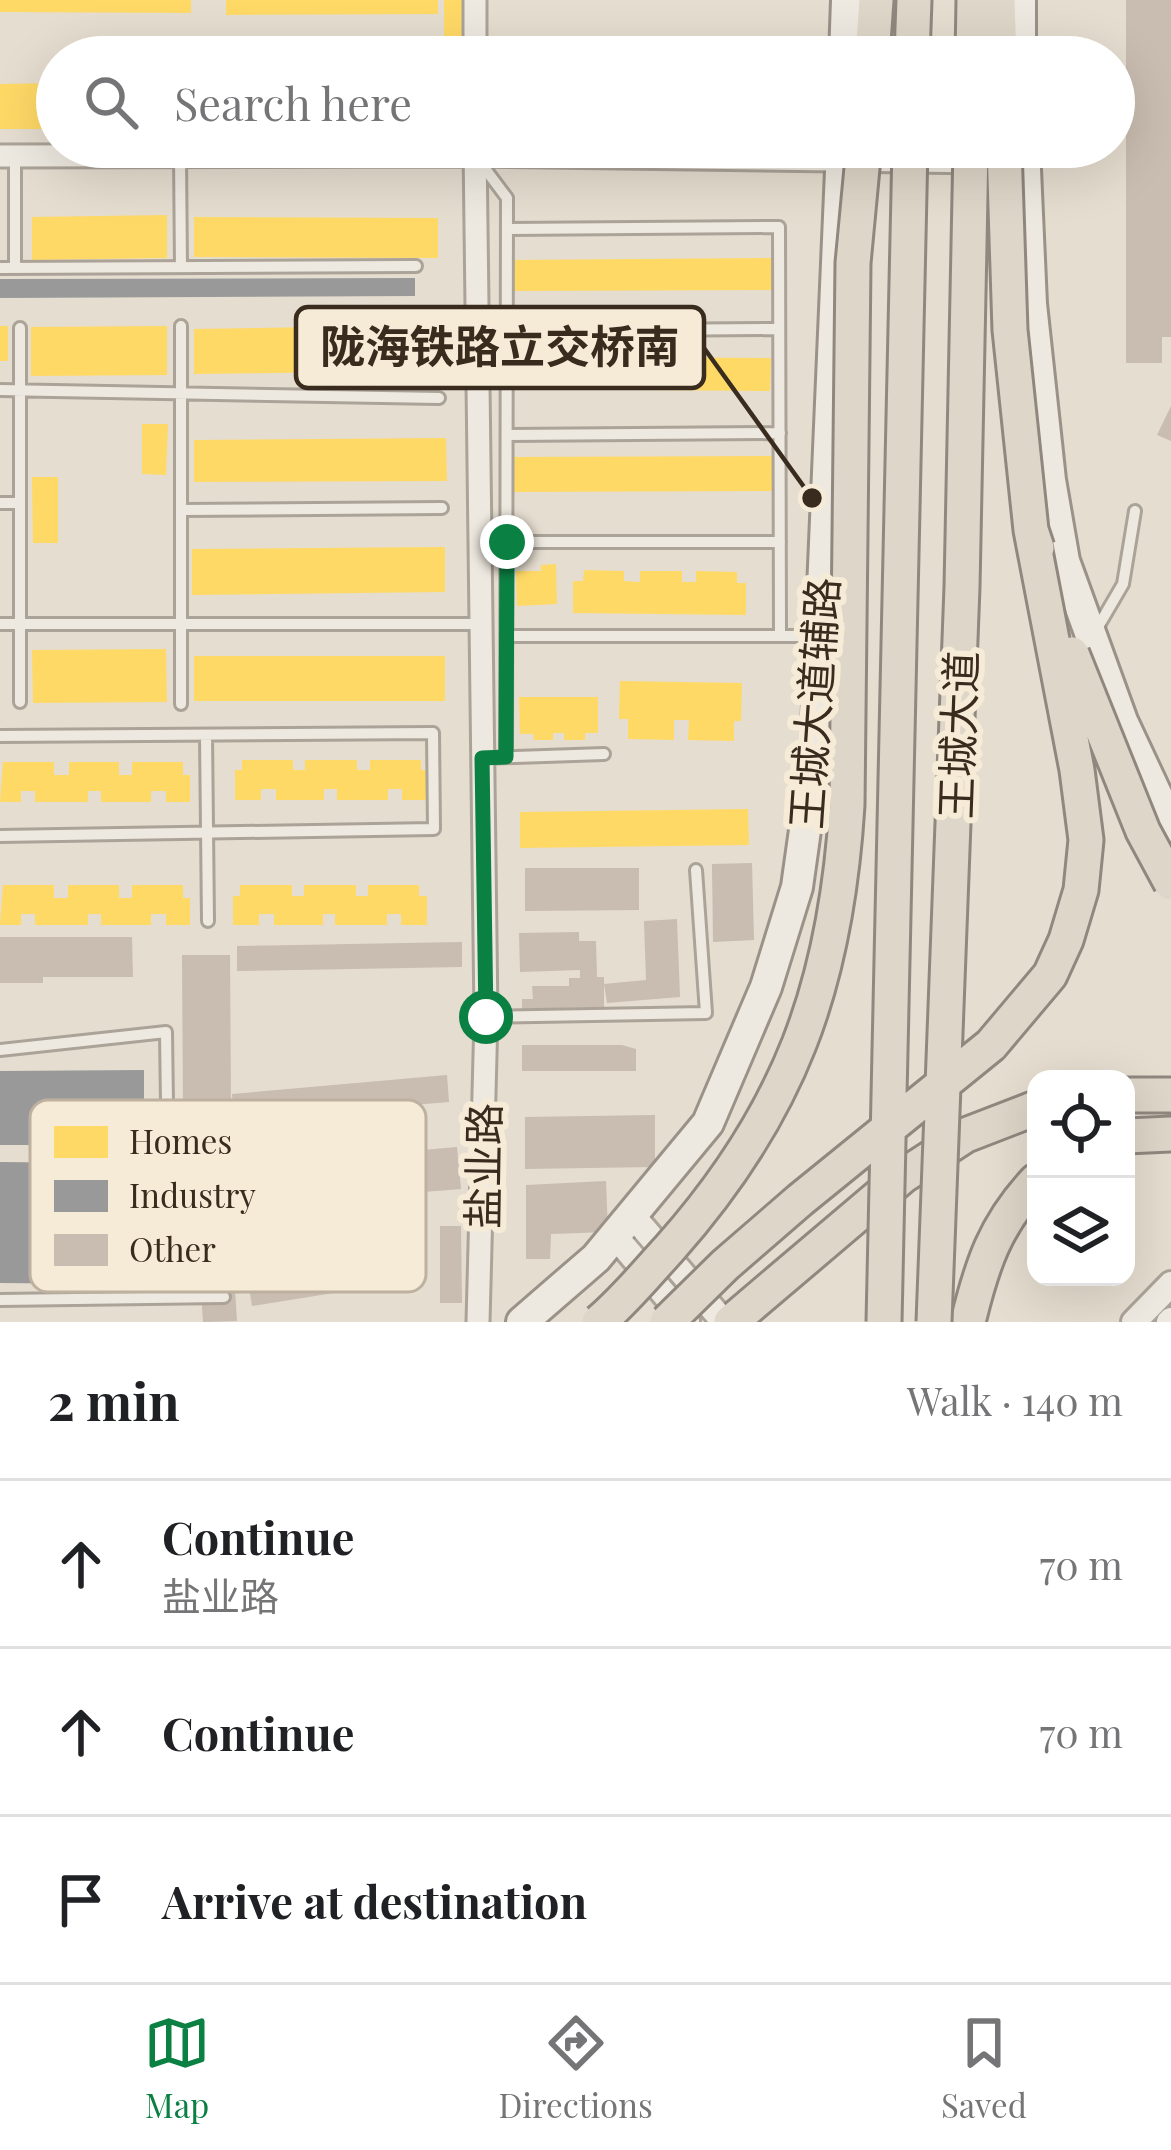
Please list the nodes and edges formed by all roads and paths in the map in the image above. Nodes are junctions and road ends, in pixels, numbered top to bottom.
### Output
1 (475, 0) edge
2 (862, 0) edge
3 (876, 0) edge
4 (914, 0) edge
5 (974, 0) edge
6 (1002, 0) edge
7 (1020, 0) edge
8 (475, 36) edge
9 (849, 36) edge
10 (873, 36) edge
11 (913, 36) edge
12 (973, 36) edge
13 (1008, 36) edge
14 (1014, 36) edge
15 (7, 156) edge
16 (180, 168) edge
17 (475, 168) edge
18 (487, 168) edge
19 (847, 168) edge
20 (849, 168) edge
21 (910, 168) edge
22 (971, 168) edge
23 (1017, 168) edge
24 (1019, 168) edge
25 (507, 229) junction
26 (416, 266) dead end
27 (181, 267) junction
28 (0, 268) edge
29 (15, 268) junction
30 (182, 326) dead end
31 (20, 328) dead end
32 (779, 329) junction
33 (507, 331) junction
34 (0, 390) edge
35 (20, 391) junction
36 (183, 396) junction
37 (439, 398) dead end
38 (780, 433) junction
39 (507, 435) junction
40 (0, 503) edge
41 (20, 503) junction
42 (442, 508) dead end
43 (182, 510) junction
44 (1135, 511) dead end
45 (1031, 530) junction
46 (507, 542) junction
47 (780, 542) junction
48 (0, 624) edge
49 (20, 624) junction
50 (182, 624) junction
51 (481, 624) junction
52 (507, 636) junction
53 (780, 636) junction
54 (821, 636) junction
55 (1092, 638) junction
56 (20, 702) dead end
57 (181, 704) dead end
58 (206, 735) junction
59 (0, 736) edge
60 (604, 754) dead end
61 (506, 757) junction
62 (482, 758) junction
63 (1171, 826) edge
64 (207, 832) junction
65 (0, 836) edge
66 (696, 870) dead end
67 (1171, 883) edge
68 (208, 920) dead end
69 (486, 1017) junction
70 (0, 1050) edge
71 (1135, 1095) edge
72 (1171, 1095) edge
73 (167, 1100) edge
74 (1027, 1111) edge
75 (1171, 1134) edge
76 (1135, 1136) edge
77 (1027, 1190) edge
78 (624, 1226) junction
79 (1171, 1284) edge
80 (224, 1297) dead end
81 (0, 1300) edge
82 (478, 1322) edge
83 (521, 1322) edge
84 (599, 1322) edge
85 (668, 1322) edge
86 (688, 1322) edge
87 (727, 1322) edge
88 (879, 1322) edge
89 (934, 1322) edge
90 (968, 1322) edge
91 (1134, 1322) edge

1 - 8 street
2 - 9 street
3 - 10 highway
4 - 11 highway
5 - 12 highway
6 - 13 highway
7 - 14 main road
15 - 29 lane
16 - 27 lane
17 - 51 street, 盐业路
18 - 25 lane
19 - 54 main road, 王城大道辅路
20 - 84 highway, bridge
21 - 88 highway, 王城大道, bridge
22 - 89 highway, 王城大道, bridge
23 - 45 highway, bridge
24 - 55 main road
25 - 32 lane
25 - 33 lane
26 - 27 lane
27 - 29 lane
28 - 29 lane
30 - 36 lane
31 - 35 lane
32 - 33 lane
32 - 38 lane
33 - 39 lane
34 - 35 lane
35 - 36 lane
35 - 41 lane
36 - 37 lane
36 - 43 lane
38 - 39 lane
38 - 47 lane
39 - 46 lane
40 - 41 lane
41 - 49 lane
42 - 43 lane
43 - 50 lane
44 - 55 lane
45 - 67 highway, bridge
45 - 85 highway, bridge
46 - 47 lane
46 - 52 lane
47 - 53 lane
48 - 49 lane
49 - 50 lane
49 - 56 lane
50 - 51 lane
50 - 57 lane
51 - 62 street, 盐业路
52 - 53 lane
52 - 61 lane
53 - 54 lane
54 - 78 main road, 王城大道辅路
55 - 63 main road
58 - 59 lane
58 - 64 lane
58 - 64 lane
60 - 61 lane
61 - 62 lane
62 - 69 street, 盐业路
64 - 65 lane
64 - 68 lane
66 - 69 lane
69 - 82 street, 盐业路
70 - 73 lane
71 - 72 highway
74 - 87 highway, bridge
75 - 76 highway
77 - 90 highway
78 - 83 main road, 王城大道辅路
78 - 86 street
78 - 87 street
79 - 91 street
80 - 81 lane

